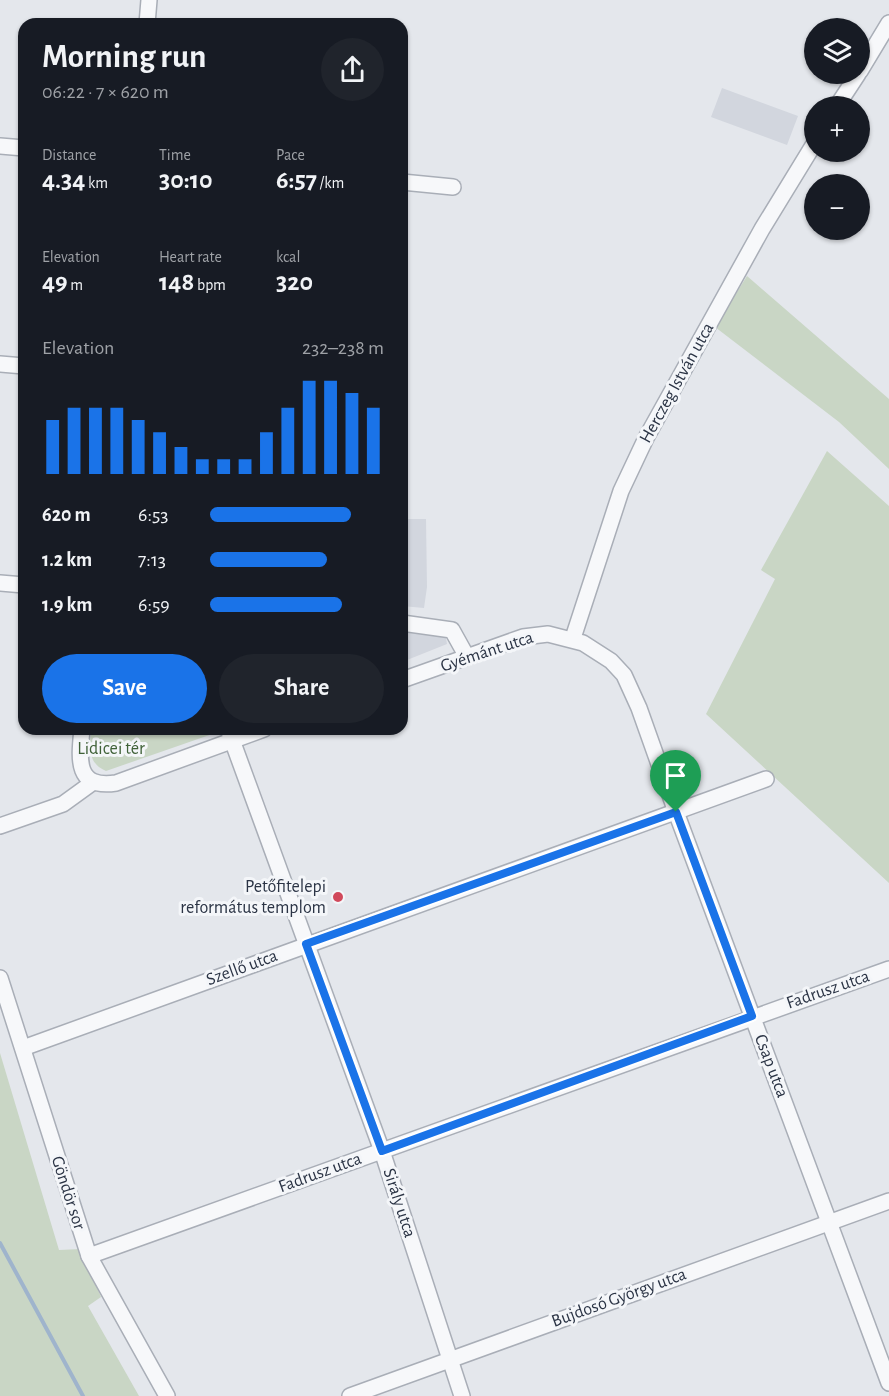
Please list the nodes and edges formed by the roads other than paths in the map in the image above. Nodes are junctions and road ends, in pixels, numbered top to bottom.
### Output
1 (149, 0) edge
2 (148, 18) edge
3 (889, 23) edge
4 (870, 54) edge
5 (0, 146) edge
6 (18, 148) edge
7 (804, 160) edge
8 (408, 183) edge
9 (453, 187) dead end
10 (0, 364) edge
11 (18, 366) edge
12 (0, 583) edge
13 (18, 584) edge
14 (408, 624) edge
15 (573, 638) junction
16 (467, 657) junction
17 (408, 678) edge
18 (82, 735) edge
19 (230, 735) edge
20 (766, 779) dead end
21 (92, 783) junction
22 (676, 812) junction
23 (0, 826) edge
24 (306, 944) junction
25 (889, 969) edge
26 (0, 978) edge
27 (752, 1016) junction
28 (23, 1048) junction
29 (382, 1151) junction
30 (889, 1201) edge
31 (829, 1222) junction
32 (89, 1256) junction
33 (450, 1360) junction
34 (889, 1383) edge
35 (167, 1396) edge
36 (350, 1396) edge
37 (462, 1396) edge

1 - 2 street
3 - 4 street
5 - 6 street
7 - 15 street, Herczeg István utca
8 - 9 street
10 - 11 street
12 - 13 street
14 - 16 street
15 - 16 street, Gyémánt utca
15 - 22 street, Csap utca
16 - 17 street, Gyémánt utca
18 - 21 street
19 - 21 street
19 - 24 street, Sirály utca
20 - 22 street, Szellő utca
21 - 23 street
22 - 24 street, Szellő utca
22 - 27 street, Csap utca
24 - 28 street, Szellő utca
24 - 29 street, Sirály utca
25 - 27 street, Fadrusz utca
26 - 28 street, Göndör sor
27 - 29 street, Fadrusz utca
27 - 31 street, Csap utca
28 - 32 street, Göndör sor
29 - 32 street, Fadrusz utca
29 - 33 street, Sirály utca
30 - 31 street, Bujdosó György utca
31 - 33 street, Bujdosó György utca
31 - 34 street, Csap utca
32 - 35 street, Göndör sor
33 - 36 street, Bujdosó György utca
33 - 37 street, Sirály utca

